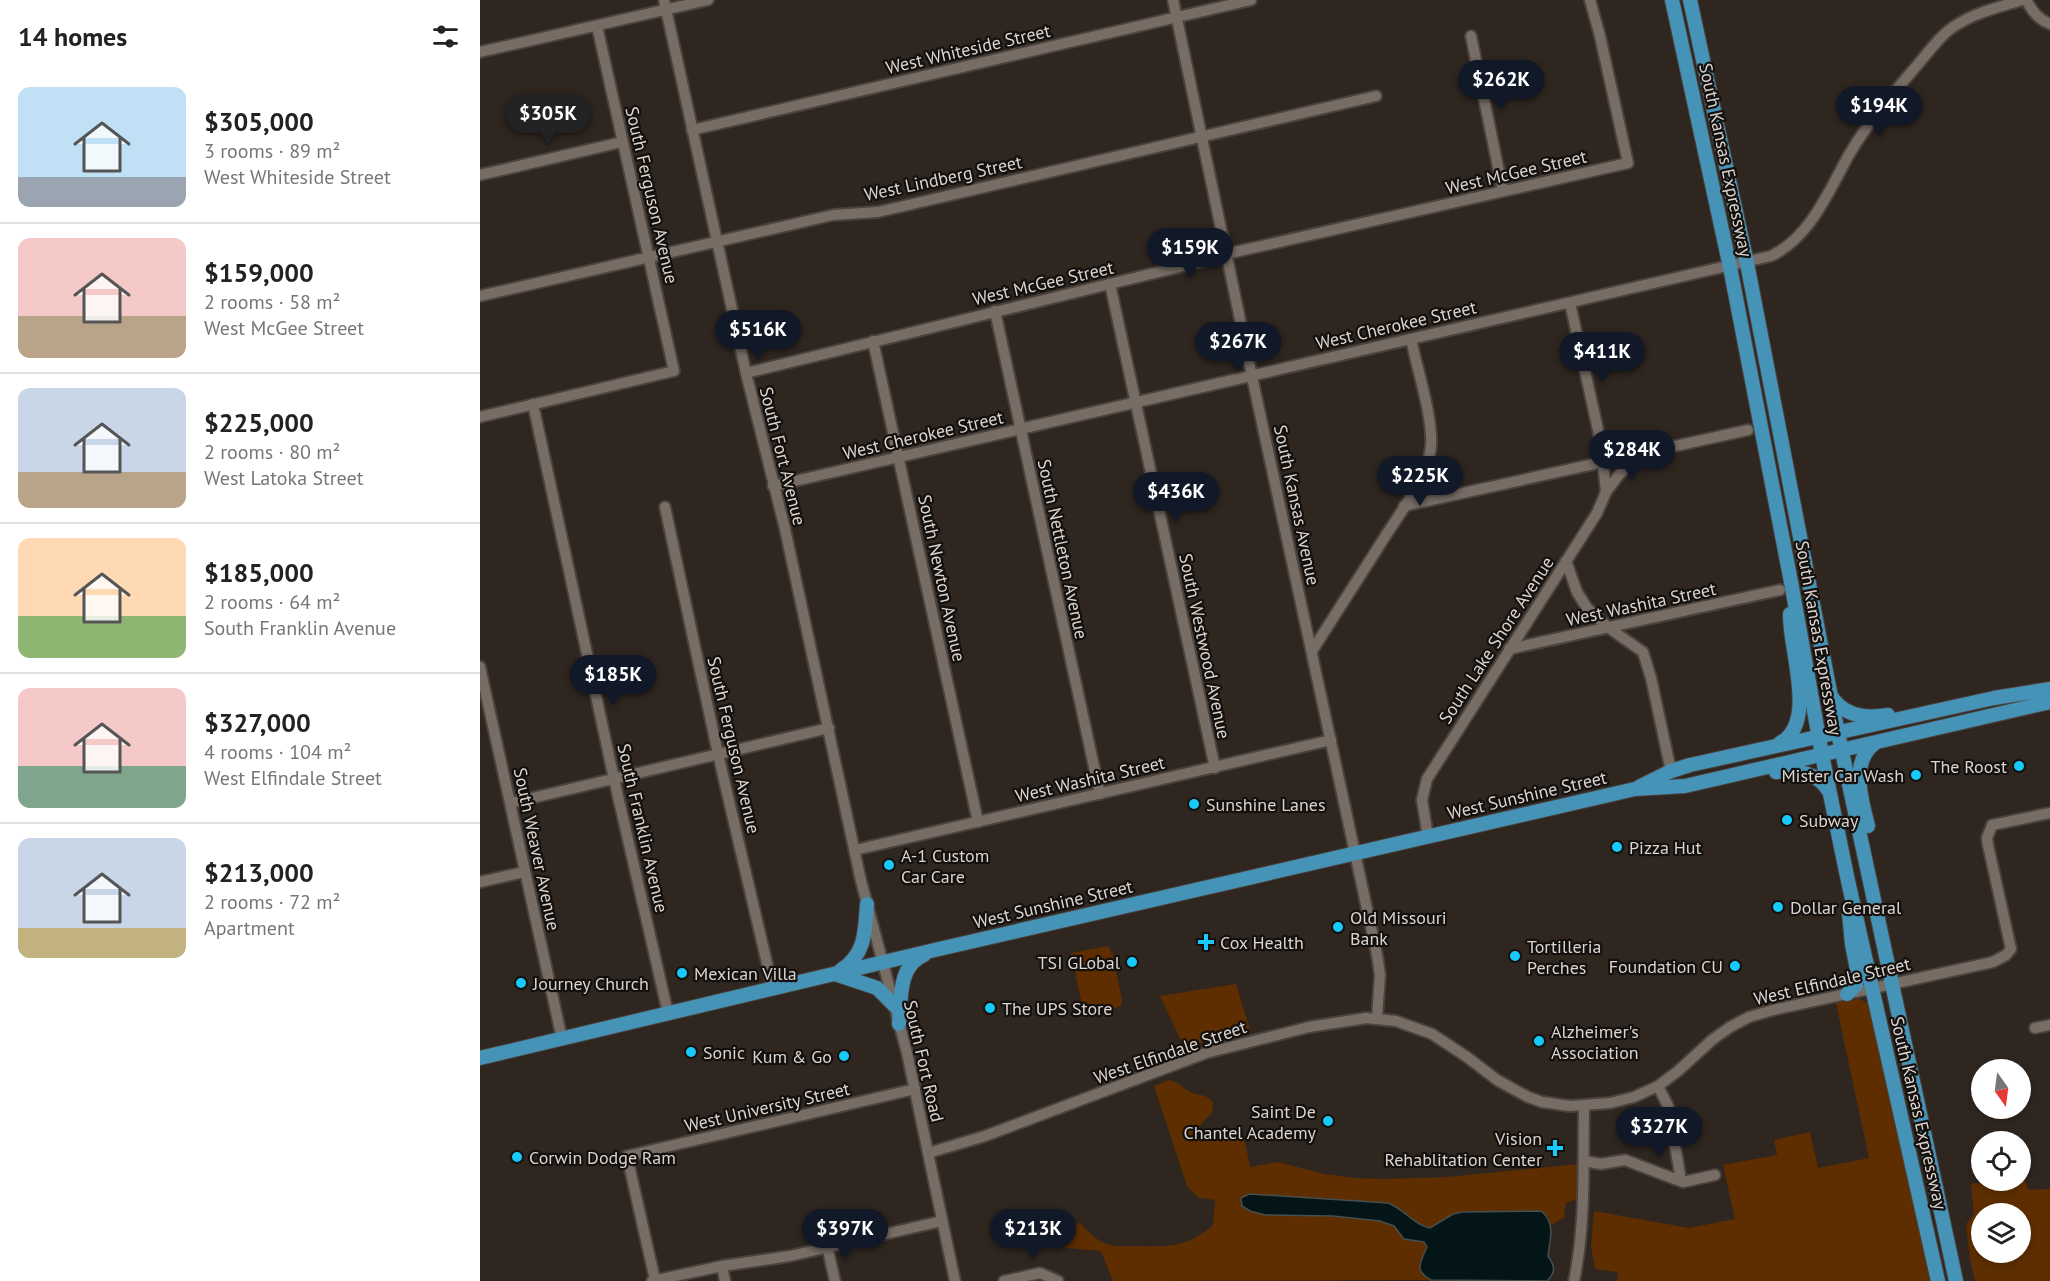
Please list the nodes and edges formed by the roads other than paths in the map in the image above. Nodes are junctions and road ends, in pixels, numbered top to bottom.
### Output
1 (708, 0) edge
2 (1173, 0) edge
3 (1251, 0) edge
4 (1590, 0) edge
5 (1672, 0) edge
6 (1690, 0) edge
7 (2022, 0) edge
8 (2026, 0) edge
9 (665, 5) edge
10 (1177, 16) junction
11 (2050, 24) edge
12 (597, 26) junction
13 (1471, 36) dead end
14 (480, 52) edge
15 (1376, 96) dead end
16 (692, 130) junction
17 (1202, 135) junction
18 (622, 142) junction
19 (480, 175) edge
20 (1503, 191) junction
21 (716, 242) junction
22 (1227, 254) junction
23 (649, 256) junction
24 (1747, 263) junction
25 (1730, 267) junction
26 (1110, 284) junction
27 (480, 296) edge
28 (1570, 303) junction
29 (995, 311) junction
30 (1411, 339) junction
31 (873, 341) junction
32 (746, 373) junction
33 (1252, 375) junction
34 (1135, 403) junction
35 (533, 404) junction
36 (480, 417) edge
37 (1020, 429) junction
38 (1748, 430) dead end
39 (1639, 455) junction
40 (899, 457) junction
41 (1603, 463) junction
42 (773, 486) junction
43 (1606, 492) junction
44 (1404, 506) junction
45 (665, 507) dead end
46 (1566, 561) junction
47 (1786, 586) junction
48 (1609, 628) junction
49 (1509, 649) junction
50 (1312, 651) junction
51 (480, 666) edge
52 (2050, 689) edge
53 (1830, 695) junction
54 (1994, 698) junction
55 (2050, 702) edge
56 (829, 728) junction
57 (1838, 733) junction
58 (1819, 738) junction
59 (1331, 741) junction
60 (1876, 743) junction
61 (1773, 747) junction
62 (1842, 751) junction
63 (718, 754) junction
64 (1822, 756) junction
65 (1215, 768) junction
66 (1671, 771) junction
67 (614, 779) junction
68 (1684, 786) junction
69 (1635, 789) junction
70 (1100, 794) junction
71 (1830, 794) junction
72 (511, 803) junction
73 (2050, 813) edge
74 (978, 822) junction
75 (1428, 837) junction
76 (855, 850) junction
77 (1355, 853) junction
78 (524, 872) junction
79 (1848, 881) junction
80 (480, 882) edge
81 (867, 903) junction
82 (1884, 947) junction
83 (939, 949) junction
84 (883, 963) junction
85 (835, 974) junction
86 (1892, 984) junction
87 (1873, 988) junction
88 (773, 989) junction
89 (1847, 994) junction
90 (895, 1006) junction
91 (668, 1013) junction
92 (1377, 1018) junction
93 (899, 1024) junction
94 (2050, 1025) edge
95 (2035, 1028) dead end
96 (562, 1039) junction
97 (480, 1058) edge
98 (1658, 1086) junction
99 (915, 1089) junction
100 (1584, 1106) junction
101 (928, 1153) junction
102 (1584, 1161) junction
103 (1715, 1176) dead end
104 (1675, 1179) junction
105 (942, 1221) junction
106 (827, 1246) junction
107 (722, 1266) junction
108 (654, 1281) edge
109 (725, 1281) edge
110 (835, 1281) edge
111 (955, 1281) edge
112 (1004, 1281) edge
113 (1058, 1281) edge
114 (1574, 1281) edge
115 (1938, 1281) edge
116 (1956, 1281) edge

1 - 9 street
2 - 10 street, South Kansas Avenue
3 - 10 street, West Whiteside Street
4 - 20 street, West McGee Street
5 - 25 main road, South Kansas Expressway
6 - 24 main road, South Kansas Expressway
7 - 24 street, West Cherokee Street
8 - 11 street
9 - 12 street
9 - 16 street, South Fort Avenue
10 - 16 street, West Whiteside Street
10 - 17 street, South Kansas Avenue
12 - 14 street
12 - 18 street, South Ferguson Avenue
13 - 20 street
15 - 17 street, West Lindberg Street
16 - 21 street, South Fort Avenue
17 - 21 street, West Lindberg Street
17 - 22 street, South Kansas Avenue
18 - 19 street
18 - 23 street, South Ferguson Avenue
20 - 22 street, West McGee Street
21 - 23 street, West Lindberg Street
21 - 32 street, South Fort Avenue
22 - 26 street, West McGee Street
22 - 33 street, South Kansas Avenue
23 - 27 street, West Lindberg Street
23 - 35 street, South Ferguson Avenue
24 - 25 street, West Cherokee Street
24 - 53 main road, South Kansas Expressway
25 - 28 street, West Cherokee Street
25 - 47 main road, South Kansas Expressway
26 - 29 street, West McGee Street
26 - 34 street, South Westwood Avenue
28 - 30 street, West Cherokee Street
28 - 41 street
29 - 31 street, West McGee Street
29 - 37 street, South Nettleton Avenue
30 - 33 street, West Cherokee Street
30 - 44 street
31 - 32 street, West McGee Street
31 - 40 street, South Newton Avenue
32 - 42 street, South Fort Avenue
33 - 34 street, West Cherokee Street
33 - 50 street, South Kansas Avenue
34 - 37 street, West Cherokee Street
34 - 65 street, South Westwood Avenue
35 - 36 street
35 - 67 street, South Franklin Avenue
37 - 40 street, West Cherokee Street
37 - 70 street, South Nettleton Avenue
38 - 39 street
39 - 41 street
39 - 43 street, South Lake Shore Avenue
40 - 42 street, West Cherokee Street
40 - 74 street, South Newton Avenue
41 - 43 street
41 - 44 street
42 - 56 street, South Fort Avenue
43 - 46 street, South Lake Shore Avenue
44 - 50 street
45 - 63 street, South Ferguson Avenue
46 - 48 street
46 - 49 street, South Lake Shore Avenue
47 - 48 street, West Washita Street
47 - 58 main road, South Kansas Expressway
47 - 61 main road
48 - 49 street, West Washita Street
48 - 66 street
49 - 75 street, South Lake Shore Avenue
50 - 59 street, South Kansas Avenue
51 - 72 street, South Weaver Avenue
52 - 54 main road, West Sunshine Street
53 - 54 main road
53 - 57 main road, South Kansas Expressway
54 - 57 main road, West Sunshine Street
55 - 60 main road, West Sunshine Street
56 - 63 street
56 - 76 street, South Fort Avenue
57 - 58 main road, West Sunshine Street
57 - 62 main road, South Kansas Expressway
58 - 61 main road, West Sunshine Street
58 - 64 main road, South Kansas Expressway
59 - 65 street, West Washita Street
59 - 77 street, South Kansas Avenue
60 - 62 main road, West Sunshine Street
60 - 82 main road
61 - 66 main road, West Sunshine Street
62 - 64 main road, West Sunshine Street
62 - 82 main road, South Kansas Expressway
63 - 67 street
63 - 88 street, South Ferguson Avenue
64 - 68 main road, West Sunshine Street
64 - 71 main road, South Kansas Expressway
65 - 70 street, West Washita Street
66 - 69 main road, West Sunshine Street
67 - 72 street
67 - 91 street, South Franklin Avenue
68 - 69 main road, West Sunshine Street
68 - 71 main road
69 - 75 main road, West Sunshine Street
70 - 74 street, West Washita Street
71 - 79 main road, South Kansas Expressway
72 - 78 street, South Weaver Avenue
73 - 86 street, West Elfindale Street
74 - 76 street, West Washita Street
75 - 77 main road, West Sunshine Street
76 - 81 street, South Fort Road
77 - 83 main road, West Sunshine Street
77 - 92 street, South Kansas Avenue
78 - 80 street
78 - 96 street, South Weaver Avenue
79 - 87 main road, South Kansas Expressway
79 - 89 main road
81 - 84 street, South Fort Road
81 - 85 main road
82 - 86 main road, South Kansas Expressway
83 - 84 main road, West Sunshine Street
83 - 93 main road
84 - 85 main road, West Sunshine Street
84 - 90 street, South Fort Road
85 - 88 main road, West Sunshine Street
85 - 90 main road
86 - 87 street, West Elfindale Street
86 - 116 main road, South Kansas Expressway
87 - 89 street, West Elfindale Street
87 - 115 main road, South Kansas Expressway
88 - 91 main road, West Sunshine Street
89 - 98 street, West Elfindale Street
90 - 93 street, South Fort Road
91 - 96 main road, West Sunshine Street
92 - 100 street, West Elfindale Street
92 - 101 street, West Elfindale Street
93 - 99 street, South Fort Road
94 - 95 street
96 - 97 main road, West Sunshine Street
98 - 100 street, West Elfindale Street
98 - 104 street
99 - 101 street, South Fort Road
99 - 108 street, West University Street
100 - 102 street
101 - 105 street, South Fort Road
102 - 104 street
102 - 114 street
103 - 104 street
105 - 106 street
105 - 111 street, South Fort Road
106 - 107 street
106 - 110 street
107 - 108 street
107 - 109 street
112 - 113 street

